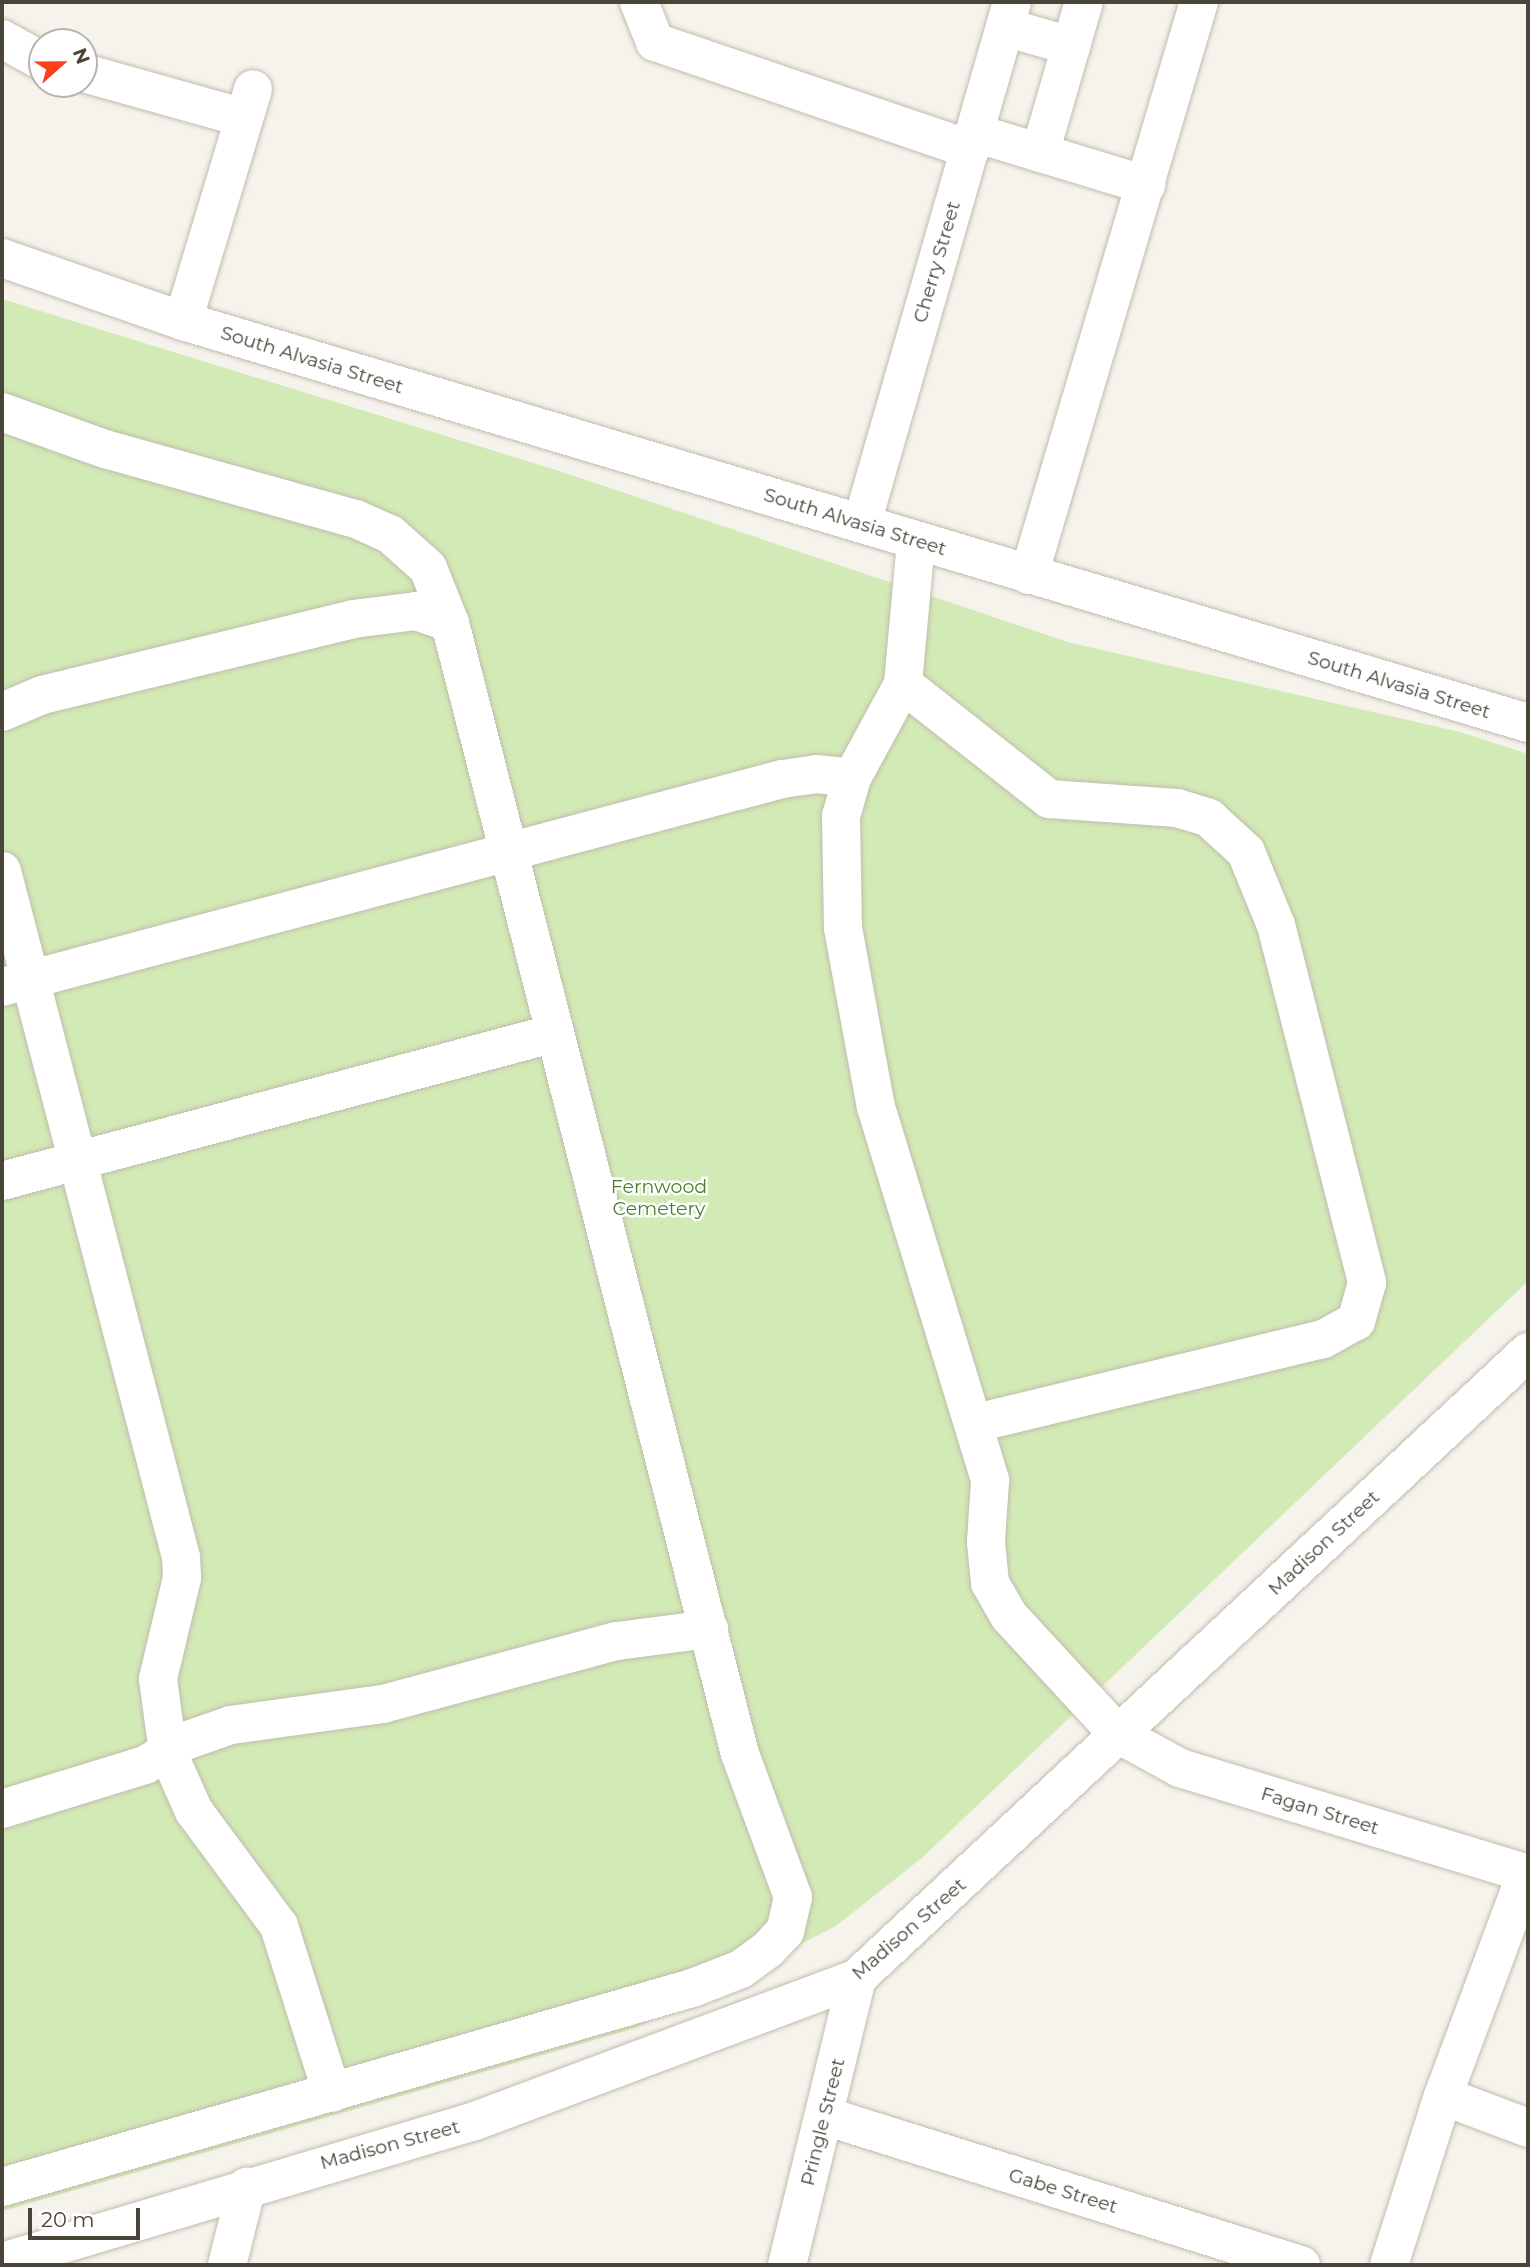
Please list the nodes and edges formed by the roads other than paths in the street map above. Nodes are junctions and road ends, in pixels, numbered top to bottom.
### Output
1 (639, 2) edge
2 (1084, 2) edge
3 (1199, 2) edge
4 (1009, 15) edge
5 (2, 39) edge
6 (1070, 46) junction
7 (28, 53) edge
8 (98, 76) edge
9 (972, 141) junction
10 (1040, 153) junction
11 (1146, 185) junction
12 (2, 258) edge
13 (183, 321) junction
14 (2, 412) edge
15 (862, 523) junction
16 (916, 541) junction
17 (1029, 575) junction
18 (450, 623) junction
19 (902, 684) junction
20 (2, 712) edge
21 (1528, 723) edge
22 (852, 778) junction
23 (507, 853) junction
24 (2, 871) edge
25 (15, 984) edge
26 (555, 1033) junction
27 (76, 1161) junction
28 (2, 1181) edge
29 (1528, 1352) edge
30 (976, 1423) junction
31 (709, 1629) junction
32 (1118, 1734) junction
33 (168, 1752) junction
34 (2, 1810) edge
35 (1527, 1874) edge
36 (857, 1978) junction
37 (332, 2093) junction
38 (1443, 2096) junction
39 (825, 2116) junction
40 (1528, 2128) edge
41 (247, 2186) junction
42 (2, 2187) edge
43 (2, 2262) edge
44 (227, 2265) edge
45 (787, 2265) edge
46 (1301, 2265) edge
47 (1389, 2265) edge

1 - 9 street
2 - 6 street
3 - 11 street
4 - 6 street
4 - 9 street, Cherry Street
5 - 7 street
6 - 10 street
8 - 13 street
9 - 10 street
9 - 15 street, Cherry Street
10 - 11 street
11 - 17 street
12 - 13 street, South Alvasia Street
13 - 15 street, South Alvasia Street
14 - 18 street
15 - 16 street, South Alvasia Street
16 - 17 street, South Alvasia Street
16 - 19 street
17 - 21 street, South Alvasia Street
18 - 20 street
18 - 23 street
19 - 22 street, Fagan Street
19 - 30 street
22 - 23 street
22 - 30 street, Fagan Street
23 - 25 street
23 - 26 street
24 - 25 street
25 - 27 street
26 - 27 street
26 - 31 street
27 - 28 street
27 - 33 street
29 - 32 street, Madison Street
30 - 32 street, Fagan Street
31 - 33 street
31 - 37 street
32 - 35 street, Fagan Street
32 - 36 street, Madison Street
33 - 34 street
33 - 37 street
35 - 38 street
36 - 39 street, Pringle Street
36 - 41 street, Madison Street
37 - 42 street
38 - 40 street
38 - 47 street
39 - 45 street, Pringle Street
39 - 46 street, Gabe Street
41 - 43 street, Madison Street
41 - 44 street

